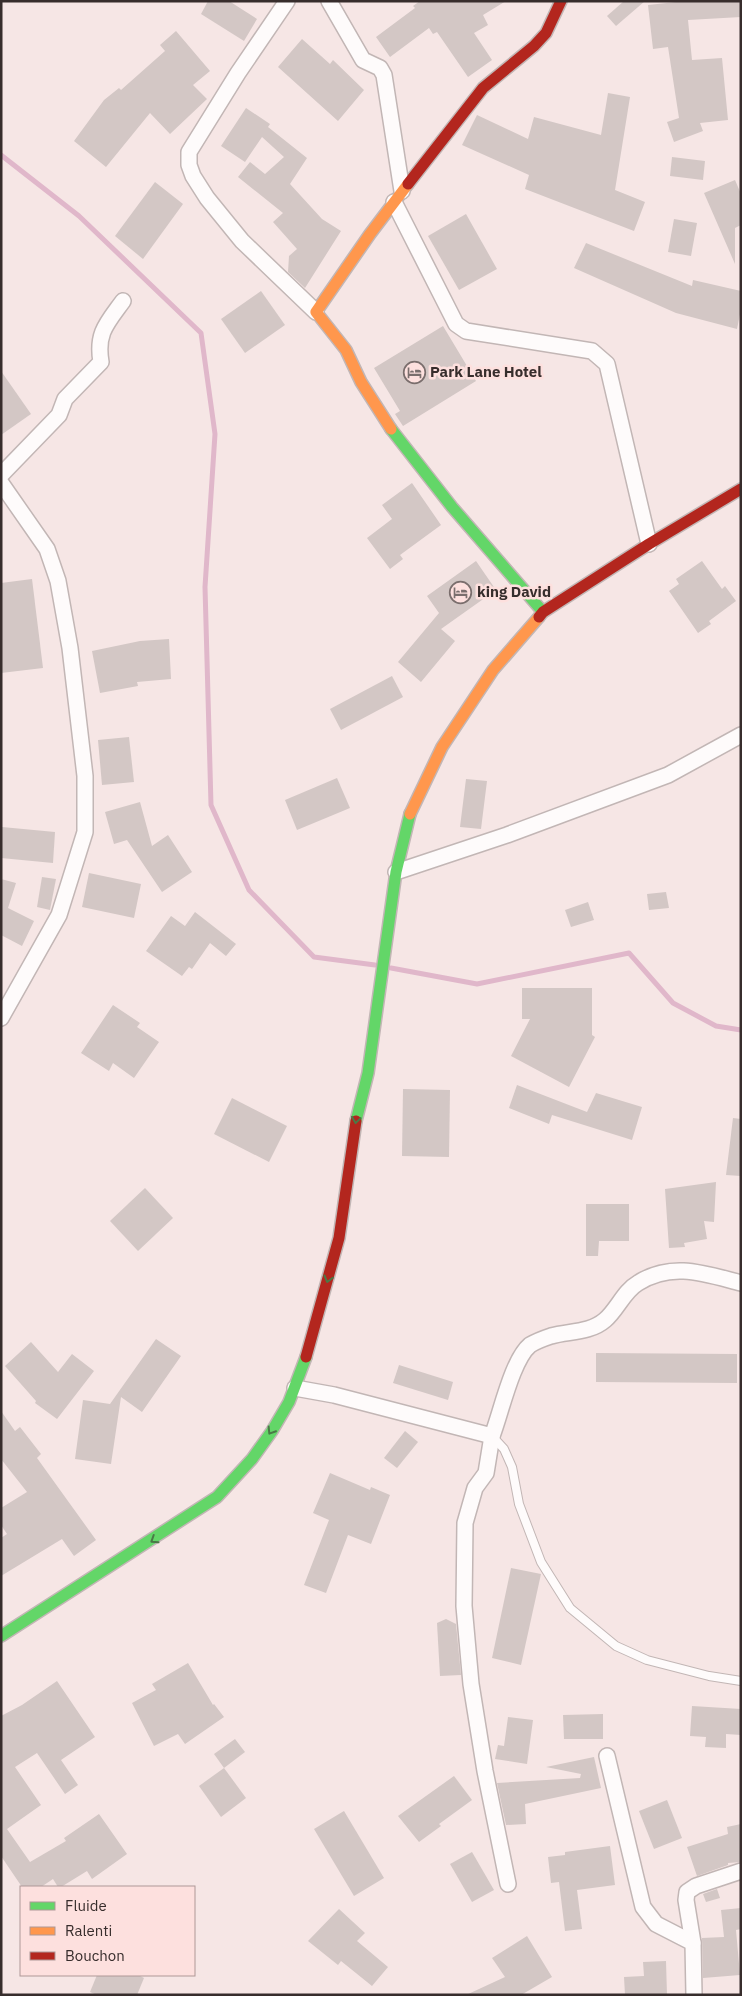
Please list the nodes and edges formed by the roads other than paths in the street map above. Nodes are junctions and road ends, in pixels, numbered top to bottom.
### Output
1 (287, 1) edge
2 (329, 1) edge
3 (561, 1) edge
4 (398, 197) junction
5 (123, 301) dead end
6 (316, 312) junction
7 (1, 476) edge
8 (1, 484) edge
9 (741, 489) edge
10 (649, 544) junction
11 (543, 612) junction
12 (741, 735) edge
13 (396, 872) junction
14 (1, 1018) edge
15 (368, 1073) junction
16 (374, 1100) dead end
17 (741, 1283) edge
18 (306, 1389) junction
19 (492, 1436) junction
20 (39, 1613) junction
21 (46, 1625) dead end
22 (1, 1636) edge
23 (741, 1681) edge
24 (607, 1756) dead end
25 (741, 1871) edge
26 (508, 1884) dead end
27 (693, 1943) junction
28 (694, 1995) edge

1 - 6 street
2 - 4 street
3 - 4 main road
4 - 6 main road
4 - 10 street
5 - 7 street
6 - 11 main road
8 - 14 street
9 - 10 main road
10 - 11 main road
11 - 13 main road
12 - 13 street
13 - 15 main road
15 - 16 main road
15 -> 18 main road
17 - 19 street
18 - 19 street
18 -> 20 main road
19 - 23 lane
19 - 26 street
20 - 21 main road
20 - 22 main road
24 - 27 street
25 - 27 street
27 - 28 street

